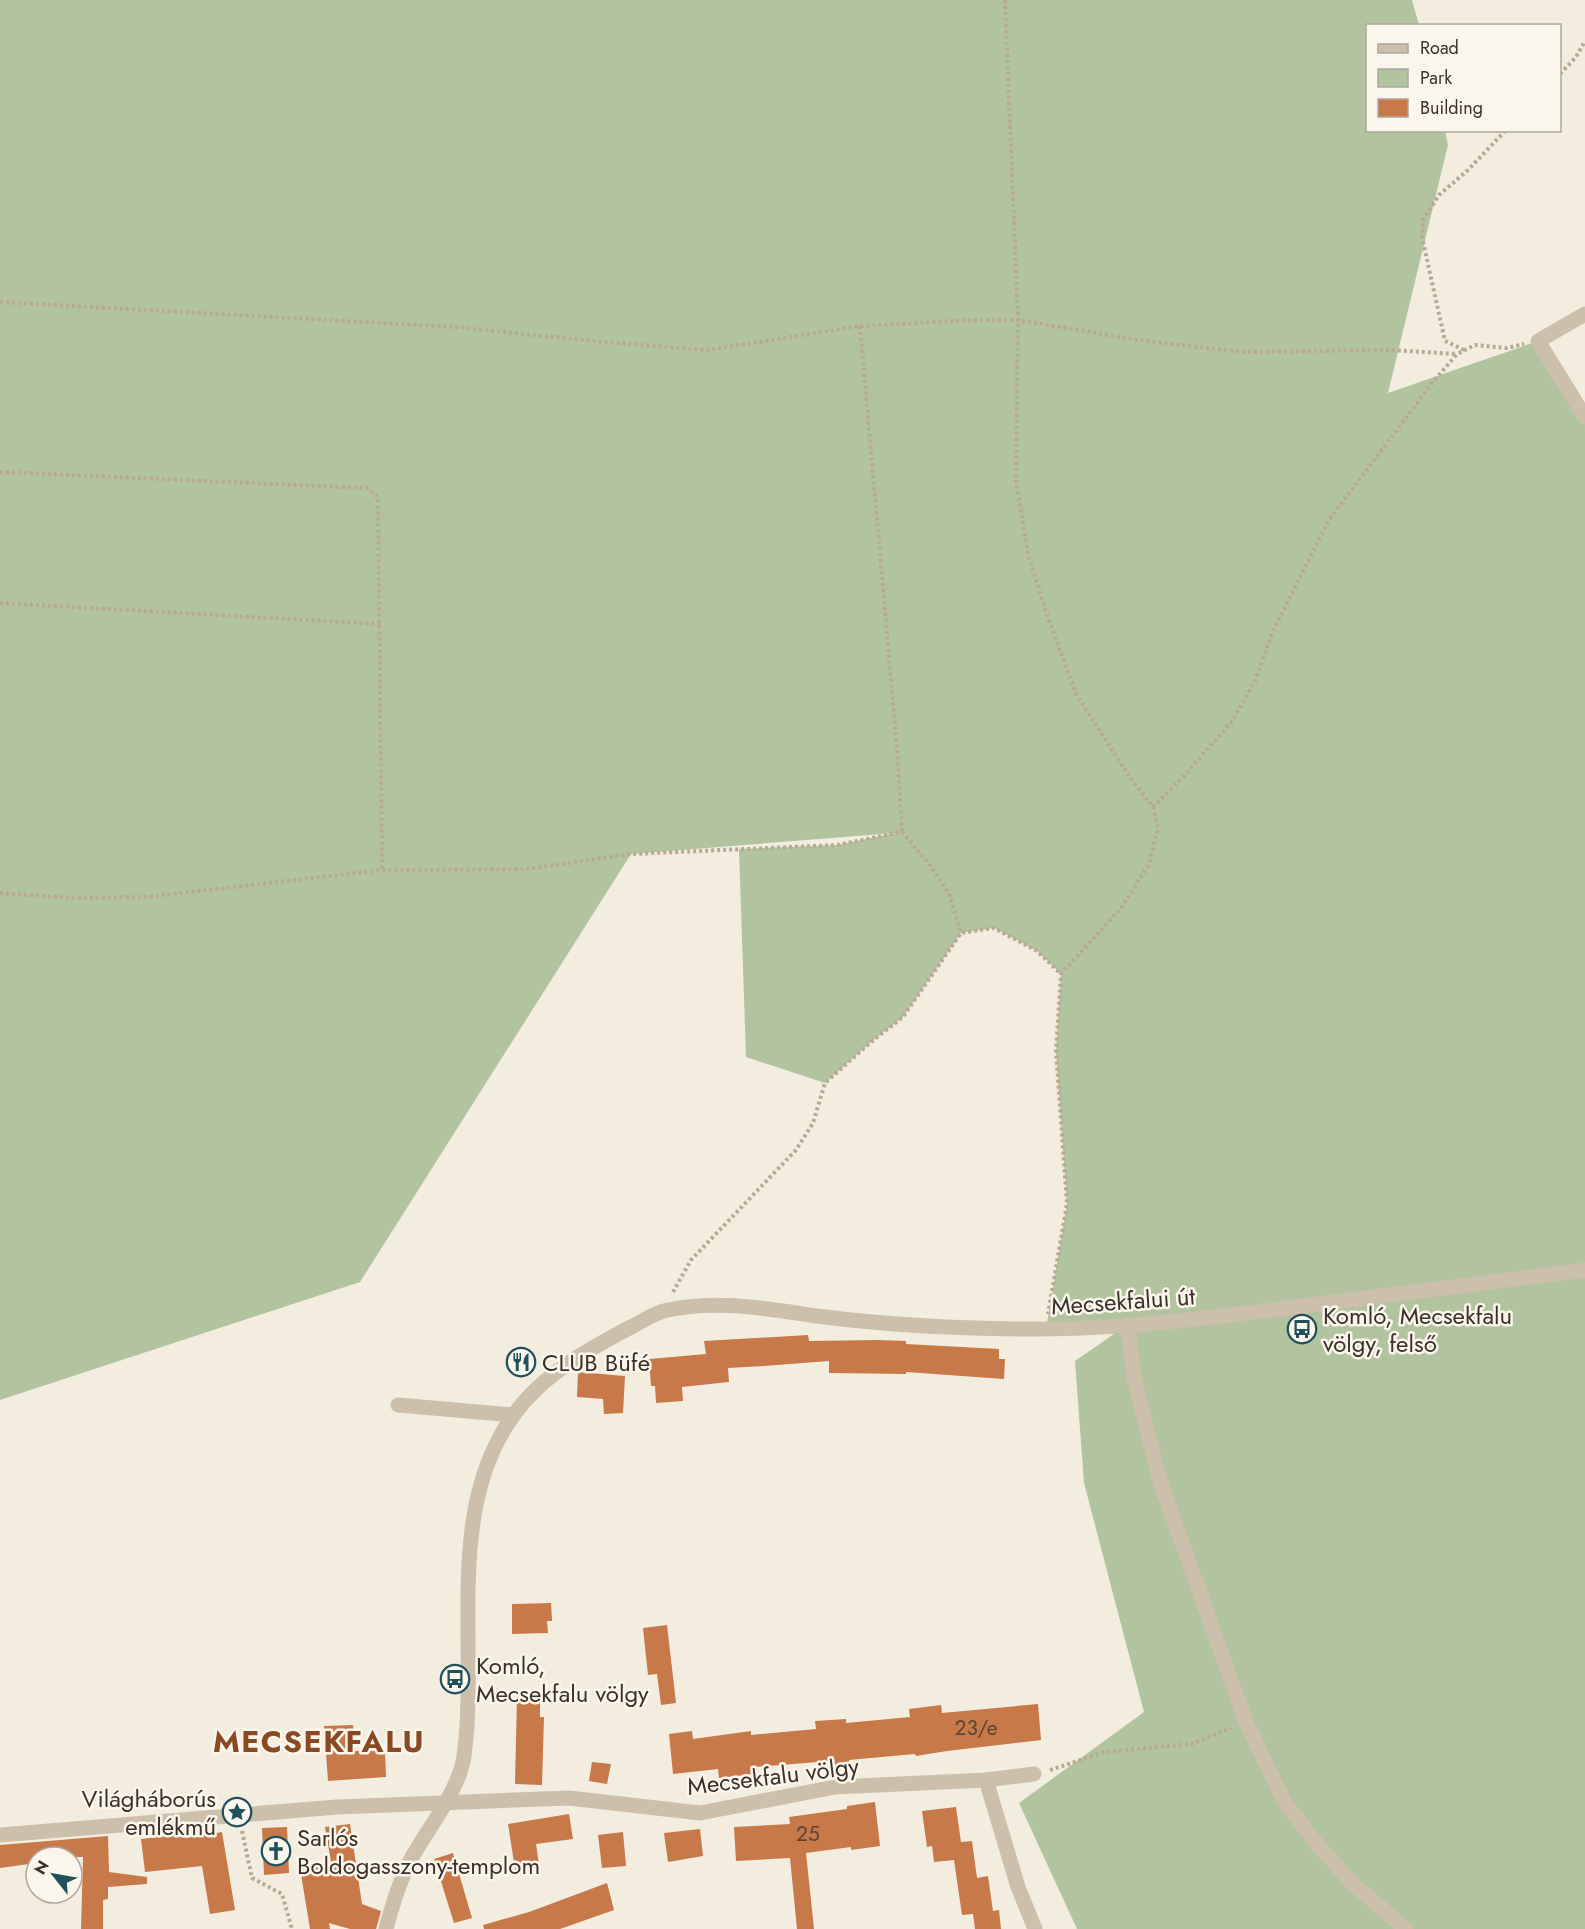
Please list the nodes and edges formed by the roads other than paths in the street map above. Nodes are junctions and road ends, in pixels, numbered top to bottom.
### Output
1 (1585, 314) edge
2 (1585, 417) edge
3 (1585, 1270) edge
4 (1128, 1324) junction
5 (398, 1406) dead end
6 (513, 1415) junction
7 (1034, 1774) road end
8 (986, 1780) junction
9 (445, 1804) junction
10 (0, 1835) edge
11 (386, 1929) edge
12 (1035, 1929) edge
13 (1406, 1929) edge

1 - 2 street
3 - 4 street, Mecsekfalui út
4 - 6 street, Mecsekfalui út
4 - 13 street
5 - 6 street
6 - 9 street
7 - 8 street, Mecsekfalu völgy
8 - 9 street, Mecsekfalu völgy
8 - 12 street
9 - 10 street, Mecsekfalu völgy
9 - 11 street

